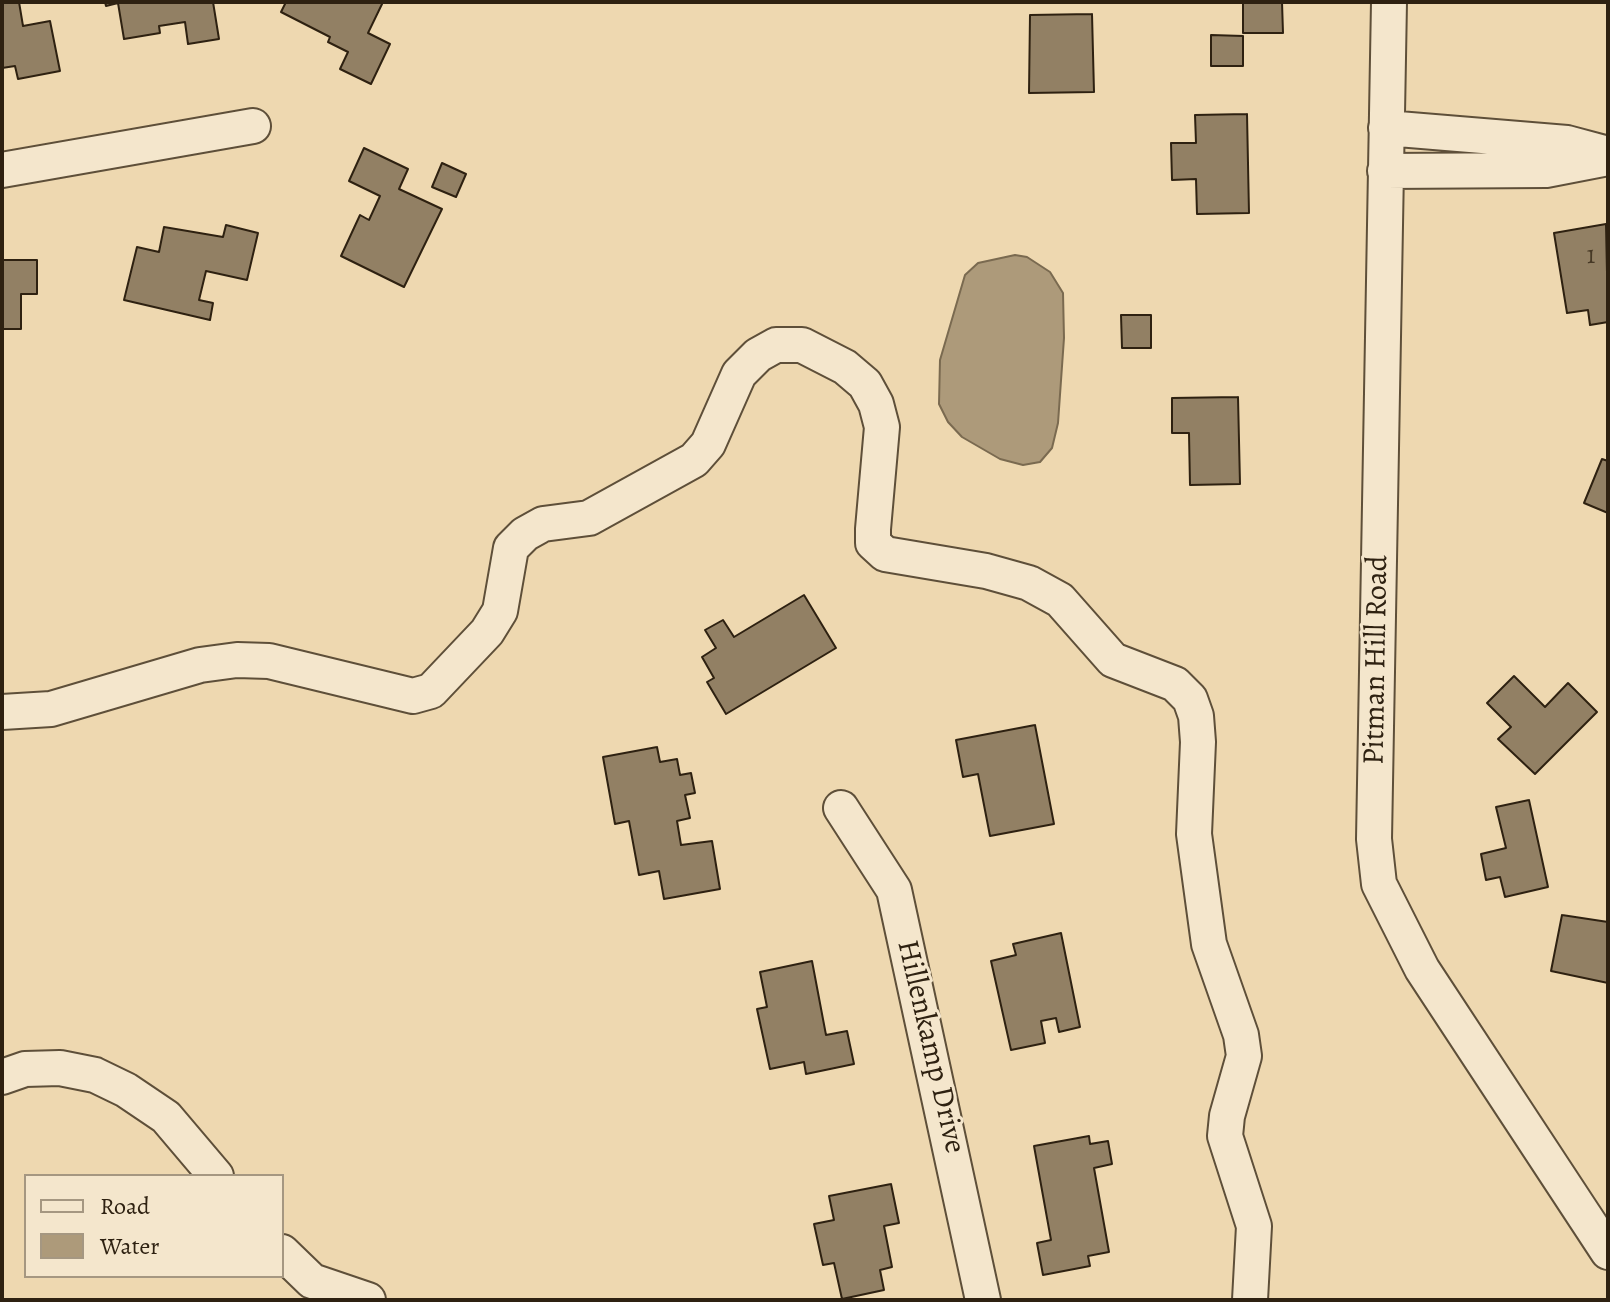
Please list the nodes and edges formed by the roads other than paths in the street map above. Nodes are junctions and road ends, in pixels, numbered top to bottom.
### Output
1 (1389, 2) edge
2 (253, 126) dead end
3 (1386, 128) junction
4 (1608, 156) edge
5 (2, 170) edge
6 (1385, 171) junction
7 (2, 712) edge
8 (841, 808) dead end
9 (2, 1077) edge
10 (214, 1174) edge
11 (1608, 1252) edge
12 (284, 1254) edge
13 (368, 1300) edge
14 (983, 1300) edge
15 (1250, 1300) edge

1 - 3 street, Pitman Hill Road
2 - 5 street
3 - 4 street
3 - 6 street, Pitman Hill Road
4 - 6 street
6 - 11 street, Pitman Hill Road
7 - 15 street
8 - 14 street, Hillenkamp Drive
9 - 10 street
12 - 13 street

